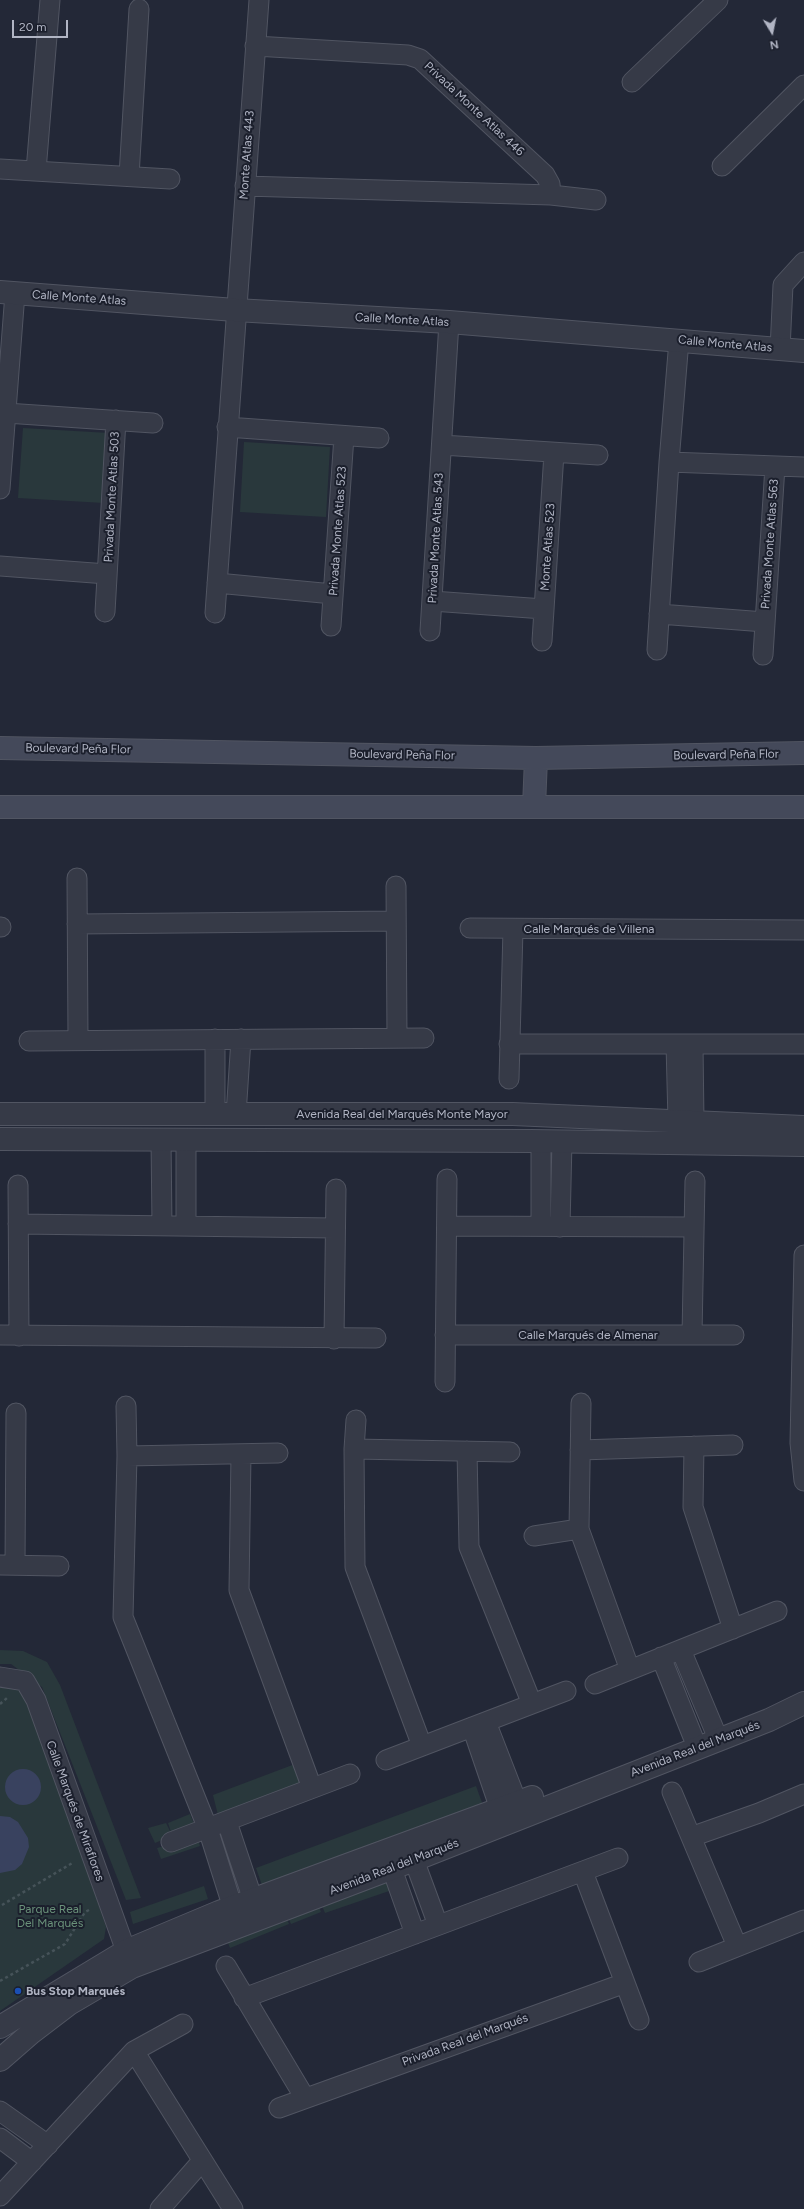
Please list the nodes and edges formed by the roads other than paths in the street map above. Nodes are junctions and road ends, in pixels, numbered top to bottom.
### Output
1 (50, 0) edge
2 (259, 0) edge
3 (718, 0) edge
4 (138, 9) dead end
5 (255, 46) junction
6 (632, 82) dead end
7 (804, 84) edge
8 (722, 166) dead end
9 (0, 169) edge
10 (36, 171) junction
11 (129, 176) junction
12 (170, 179) dead end
13 (245, 186) junction
14 (551, 196) junction
15 (596, 200) dead end
16 (801, 269) edge
17 (7, 293) edge
18 (235, 310) junction
19 (449, 322) junction
20 (679, 340) junction
21 (780, 350) junction
22 (804, 351) edge
23 (6, 413) junction
24 (116, 420) junction
25 (153, 423) dead end
26 (227, 427) junction
27 (344, 436) junction
28 (379, 438) dead end
29 (442, 445) junction
30 (554, 453) junction
31 (598, 456) dead end
32 (669, 462) junction
33 (775, 466) junction
34 (804, 467) edge
35 (0, 489) edge
36 (0, 566) edge
37 (108, 574) junction
38 (217, 584) junction
39 (334, 594) junction
40 (432, 601) junction
41 (544, 609) junction
42 (106, 612) dead end
43 (215, 612) dead end
44 (659, 614) junction
45 (765, 622) junction
46 (331, 626) dead end
47 (430, 631) dead end
48 (542, 641) dead end
49 (657, 650) dead end
50 (763, 655) dead end
51 (0, 748) edge
52 (804, 753) edge
53 (536, 758) junction
54 (0, 807) edge
55 (534, 807) junction
56 (804, 807) edge
57 (76, 878) dead end
58 (396, 886) dead end
59 (396, 921) junction
60 (77, 924) junction
61 (470, 928) dead end
62 (513, 929) junction
63 (804, 930) edge
64 (397, 1038) junction
65 (424, 1038) dead end
66 (215, 1039) junction
67 (241, 1039) junction
68 (78, 1040) junction
69 (29, 1041) dead end
70 (509, 1044) junction
71 (685, 1044) junction
72 (804, 1044) edge
73 (509, 1079) dead end
74 (0, 1114) edge
75 (225, 1115) junction
76 (686, 1122) junction
77 (804, 1127) edge
78 (0, 1138) edge
79 (161, 1139) junction
80 (186, 1139) junction
81 (552, 1141) junction
82 (804, 1144) edge
83 (447, 1179) dead end
84 (695, 1181) dead end
85 (18, 1185) dead end
86 (336, 1189) dead end
87 (18, 1224) junction
88 (162, 1226) junction
89 (186, 1226) junction
90 (447, 1226) junction
91 (540, 1226) junction
92 (560, 1227) junction
93 (694, 1227) junction
94 (335, 1228) junction
95 (804, 1255) edge
96 (0, 1335) edge
97 (445, 1335) junction
98 (692, 1335) junction
99 (734, 1335) dead end
100 (19, 1336) junction
101 (376, 1338) dead end
102 (334, 1339) junction
103 (445, 1382) dead end
104 (581, 1403) dead end
105 (126, 1406) dead end
106 (16, 1414) dead end
107 (356, 1420) dead end
108 (733, 1445) dead end
109 (694, 1446) junction
110 (354, 1449) junction
111 (580, 1450) junction
112 (8, 1451) edge
113 (467, 1451) junction
114 (510, 1452) dead end
115 (278, 1453) dead end
116 (241, 1454) junction
117 (127, 1456) junction
118 (804, 1481) edge
119 (579, 1529) junction
120 (534, 1536) dead end
121 (8, 1565) edge
122 (59, 1566) dead end
123 (776, 1611) dead end
124 (733, 1629) junction
125 (681, 1650) junction
126 (661, 1657) junction
127 (630, 1670) junction
128 (0, 1677) edge
129 (595, 1684) dead end
130 (804, 1688) edge
131 (566, 1691) dead end
132 (804, 1703) edge
133 (532, 1704) junction
134 (479, 1724) junction
135 (714, 1729) junction
136 (693, 1737) junction
137 (422, 1746) junction
138 (386, 1760) dead end
139 (350, 1774) dead end
140 (312, 1788) junction
141 (672, 1792) dead end
142 (804, 1794) edge
143 (509, 1806) junction
144 (227, 1822) junction
145 (208, 1829) junction
146 (691, 1837) junction
147 (171, 1842) dead end
148 (618, 1858) dead end
149 (414, 1860) junction
150 (392, 1869) junction
151 (583, 1872) junction
152 (253, 1900) junction
153 (233, 1908) junction
154 (804, 1920) edge
155 (438, 1926) junction
156 (415, 1934) junction
157 (737, 1946) junction
158 (129, 1959) junction
159 (699, 1962) dead end
160 (226, 1966) dead end
161 (625, 1983) junction
162 (244, 1998) junction
163 (639, 2020) dead end
164 (183, 2024) dead end
165 (0, 2027) edge
166 (134, 2051) junction
167 (0, 2060) edge
168 (305, 2098) junction
169 (279, 2108) dead end
170 (0, 2111) edge
171 (0, 2138) edge
172 (48, 2145) junction
173 (202, 2161) junction
174 (32, 2162) junction
175 (0, 2196) edge
176 (160, 2209) edge
177 (233, 2209) edge

1 - 10 street
2 - 5 street, Monte Atlas 443
3 - 6 street
4 - 11 street
5 - 13 street, Monte Atlas 443
5 - 14 street, Privada Monte Atlas 446
7 - 8 street
9 - 10 street
10 - 11 street
11 - 12 street
13 - 14 street
13 - 18 street, Monte Atlas 443
14 - 15 street
16 - 21 street
17 - 18 street, Calle Monte Atlas
17 - 23 street
18 - 19 street, Calle Monte Atlas
18 - 26 street
19 - 20 street, Calle Monte Atlas
19 - 29 street, Privada Monte Atlas 543
20 - 21 street, Calle Monte Atlas
20 - 32 street
21 - 22 street, Calle Monte Atlas
23 - 24 street, Privada Monte Atlas 503
23 - 35 street
24 - 25 street, Privada Monte Atlas 503
24 - 37 street, Privada Monte Atlas 503
26 - 27 street
26 - 38 street
27 - 28 street
27 - 39 street, Privada Monte Atlas 523
29 - 30 street
29 - 40 street, Privada Monte Atlas 543
30 - 31 street
30 - 41 street, Monte Atlas 523
32 - 33 street, Privada Monte Atlas 563
32 - 44 street
33 - 34 street, Privada Monte Atlas 563
33 - 45 street, Privada Monte Atlas 563
36 - 37 street, Privada Monte Atlas 503
37 - 42 street, Privada Monte Atlas 503
38 - 39 street
38 - 43 street
39 - 46 street, Privada Monte Atlas 523
40 - 41 street
40 - 47 street, Privada Monte Atlas 543
41 - 48 street, Monte Atlas 523
44 - 45 street, Privada Monte Atlas 563
44 - 49 street
45 - 50 street, Privada Monte Atlas 563
51 - 53 main road, Boulevard Peña Flor
52 - 53 main road, Boulevard Peña Flor
53 - 55 main road
54 - 55 main road
55 - 56 main road
57 - 60 street
58 - 59 street
59 - 60 street
59 - 64 street
60 - 68 street
61 - 62 street
62 - 63 street, Calle Marqués de Villena
62 - 70 street, Calle Marqués de Villena
64 - 65 street
64 - 67 street
66 - 67 street
66 - 68 street
66 - 75 street
67 - 75 street
68 - 69 street
70 - 71 street
70 - 73 street, Calle Marqués de Villena
71 - 72 street
71 - 76 street
74 - 75 street, Avenida Real del Marqués Monte Mayor
75 - 76 street, Avenida Real del Marqués Monte Mayor
76 - 77 street, Avenida Real del Marqués Monte Mayor
78 - 79 street
79 - 80 street
79 - 88 street
80 - 81 street
80 - 89 street
81 - 82 street
81 - 91 street
81 - 92 street
83 - 90 street
84 - 93 street
85 - 87 street
86 - 94 street
87 - 88 street
87 - 100 street
88 - 89 street
89 - 94 street
90 - 91 street
90 - 97 street
91 - 92 street
92 - 93 street
93 - 98 street
94 - 102 street
95 - 118 street
96 - 100 street
97 - 98 street, Calle Marqués de Almenar
97 - 103 street
98 - 99 street, Calle Marqués de Almenar
100 - 102 street
101 - 102 street
104 - 111 street
105 - 117 street
106 - 112 street
107 - 110 street
108 - 109 street
109 - 111 street
109 - 124 street
110 - 113 street
110 - 137 street
111 - 119 street
112 - 121 street
113 - 114 street
113 - 133 street
115 - 116 street
116 - 117 street
116 - 140 street
117 - 145 street
119 - 120 street
119 - 127 street
121 - 122 street
123 - 124 street
124 - 125 street
125 - 126 street
125 - 135 street
126 - 127 street
126 - 136 street
127 - 129 street
128 - 158 street, Calle Marqués de Miraflores
130 - 135 street, Avenida Real del Marqués
131 - 133 street
132 - 149 street, Avenida Real del Marqués
133 - 134 street
134 - 137 street
134 - 143 street
135 - 136 street, Avenida Real del Marqués
136 - 143 street, Avenida Real del Marqués
137 - 138 street
139 - 140 street
140 - 144 street
141 - 146 street
142 - 146 street
143 - 152 street, Avenida Real del Marqués
144 - 145 street
144 - 152 street
145 - 147 street
145 - 153 street
146 - 157 street
148 - 151 street
149 - 150 street, Avenida Real del Marqués
149 - 155 street
150 - 156 street
150 - 158 street, Avenida Real del Marqués
151 - 155 street
151 - 161 street
152 - 153 street, Avenida Real del Marqués
153 - 158 street, Avenida Real del Marqués
154 - 157 street
155 - 156 street
156 - 162 street
157 - 159 street
158 - 165 street, Avenida Real del Marqués
158 - 167 street, Avenida Real del Marqués
160 - 162 street
161 - 163 street
161 - 168 street, Privada Real del Marqués
162 - 168 street
164 - 166 street
166 - 172 street
166 - 173 street
168 - 169 street, Privada Real del Marqués
170 - 172 street
171 - 174 street
172 - 174 street
173 - 176 street
173 - 177 street
174 - 175 street

